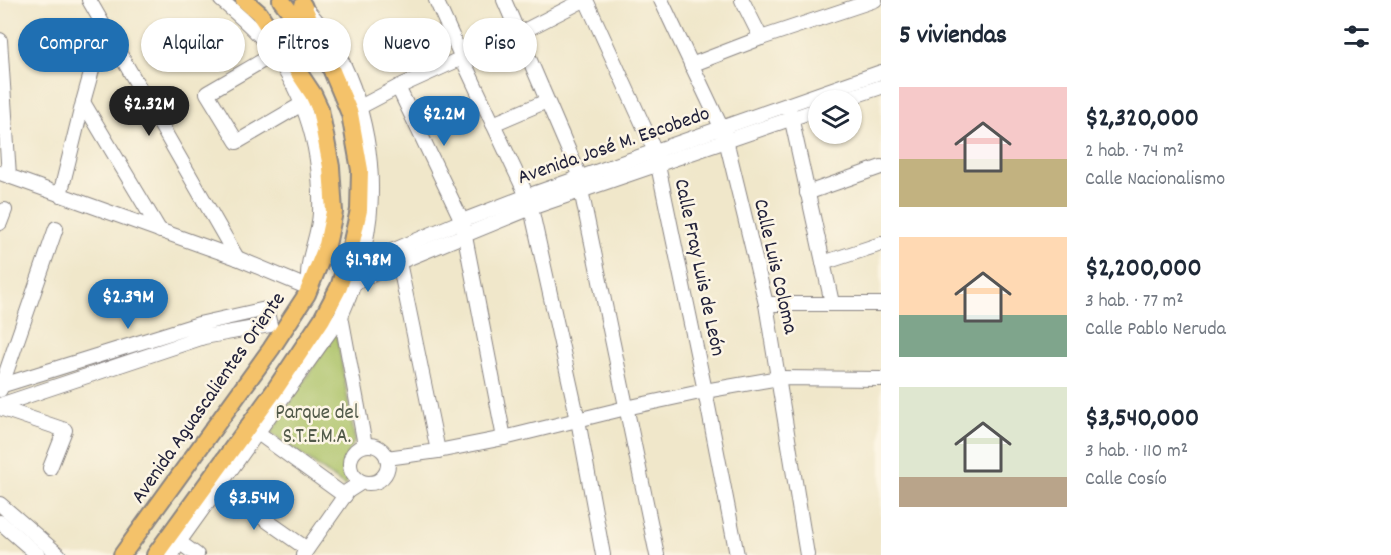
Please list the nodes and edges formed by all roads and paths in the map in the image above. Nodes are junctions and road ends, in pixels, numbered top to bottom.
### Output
1 (89, 0) edge
2 (221, 0) edge
3 (244, 0) edge
4 (281, 0) edge
5 (436, 0) edge
6 (504, 0) edge
7 (585, 0) edge
8 (661, 0) edge
9 (742, 0) edge
10 (875, 0) edge
11 (300, 2) edge
12 (99, 18) edge
13 (295, 18) edge
14 (307, 18) edge
15 (511, 18) edge
16 (537, 24) edge
17 (257, 34) edge
18 (761, 38) junction
19 (0, 40) edge
20 (462, 58) junction
21 (691, 65) junction
22 (257, 67) edge
23 (129, 70) edge
24 (1, 71) edge
25 (91, 72) edge
26 (288, 72) edge
27 (331, 72) edge
28 (535, 72) edge
29 (881, 72) edge
30 (398, 87) junction
31 (881, 87) edge
32 (862, 93) edge
33 (548, 101) junction
34 (83, 102) junction
35 (312, 102) junction
36 (360, 107) junction
37 (808, 110) edge
38 (790, 112) junction
39 (493, 124) junction
40 (724, 135) junction
41 (657, 158) junction
42 (881, 167) edge
43 (5, 175) edge
44 (371, 176) junction
45 (581, 184) junction
46 (320, 186) junction
47 (360, 190) junction
48 (807, 194) junction
49 (60, 195) junction
50 (529, 202) junction
51 (5, 210) dead end
52 (334, 212) junction
53 (462, 221) junction
54 (369, 222) junction
55 (0, 224) edge
56 (56, 228) dead end
57 (160, 231) junction
58 (465, 236) junction
59 (881, 244) edge
60 (237, 258) junction
61 (362, 260) junction
62 (399, 262) junction
63 (823, 263) junction
64 (355, 283) junction
65 (309, 288) junction
66 (832, 303) junction
67 (766, 304) junction
68 (881, 304) edge
69 (341, 316) junction
70 (299, 375) junction
71 (779, 378) junction
72 (881, 379) edge
73 (0, 387) edge
74 (274, 391) junction
75 (705, 391) junction
76 (0, 406) edge
77 (626, 408) junction
78 (578, 420) junction
79 (258, 433) junction
80 (504, 438) junction
81 (365, 445) junction
82 (438, 451) junction
83 (387, 458) junction
84 (50, 468) dead end
85 (351, 473) junction
86 (363, 482) junction
87 (219, 487) junction
88 (346, 494) junction
89 (0, 504) edge
90 (0, 522) edge
91 (176, 549) edge
92 (305, 552) edge
93 (38, 555) edge
94 (59, 555) edge
95 (122, 555) edge
96 (155, 555) edge
97 (196, 555) edge
98 (603, 555) edge
99 (657, 555) edge
100 (737, 555) edge
101 (807, 555) edge

1 - 12 street
2 - 17 street
3 - 35 main road, Avenida Aguascalientes Oriente
4 - 13 main road
5 - 20 street
6 - 15 street
7 - 16 street
7 - 41 street, Calle Fray Luis de León
8 - 21 street, Calle Luis Coloma
9 - 18 street
10 - 18 street
11 - 14 main road
11 - 36 street
18 - 21 street
19 - 24 street
20 - 30 street
20 - 39 street
21 - 40 street, Calle Luis Coloma
22 - 35 street
23 - 60 street
24 - 43 street
25 - 34 street
26 - 35 main road
27 - 47 main road
28 - 33 street
29 - 38 street, Avenida José M. Escobedo
30 - 36 street
30 - 53 street
31 - 32 street
33 - 39 street
33 - 45 street
34 - 49 street
34 - 57 street
35 - 46 street
35 - 52 main road, Avenida Aguascalientes Oriente
36 - 44 street
37 - 38 street, Avenida José M. Escobedo
38 - 40 street, Avenida José M. Escobedo
38 - 48 street
39 - 50 street
40 - 41 street, Avenida José M. Escobedo
40 - 67 street, Calle Luis Coloma
41 - 45 street, Avenida José M. Escobedo
41 - 75 street, Calle Fray Luis de León
42 - 48 street
43 - 49 street
44 - 47 main road
44 - 54 street
45 - 50 street, Avenida José M. Escobedo
45 - 77 street
46 - 52 main road
46 - 65 street
47 - 54 main road
47 - 74 main road
48 - 63 street
49 - 57 street
50 - 53 street, Avenida José M. Escobedo
50 - 58 street, Avenida José M. Escobedo
50 - 78 street
51 - 55 street
52 - 65 main road, Avenida Aguascalientes Oriente
53 - 58 street
53 - 61 street, Avenida José M. Escobedo
54 - 61 street
56 - 73 street
57 - 60 street
58 - 62 street, Avenida José M. Escobedo
58 - 80 street
59 - 63 street
60 - 65 street
61 - 64 street
62 - 64 street, Avenida José M. Escobedo
62 - 82 street
63 - 66 street
64 - 69 street
65 - 95 main road, Avenida Aguascalientes Oriente
66 - 67 street
66 - 68 street
67 - 71 street, Calle Luis Coloma
69 - 70 street
69 - 81 street
70 - 74 main road
70 - 79 street
71 - 72 street
71 - 75 street
71 - 101 street, Calle Luis Coloma
73 - 76 street
74 - 96 main road
75 - 77 street
75 - 100 street, Calle Fray Luis de León
76 - 84 street
77 - 78 street
77 - 99 street
78 - 80 street
78 - 98 street
79 - 87 street
79 - 88 street
80 - 82 street
81 - 83 street
81 - 85 street
82 - 83 street
83 - 86 street
85 - 86 street
85 - 88 street
86 - 88 street
87 - 91 street
87 - 92 street
88 - 92 street
89 - 94 street
90 - 93 street
91 - 97 street

